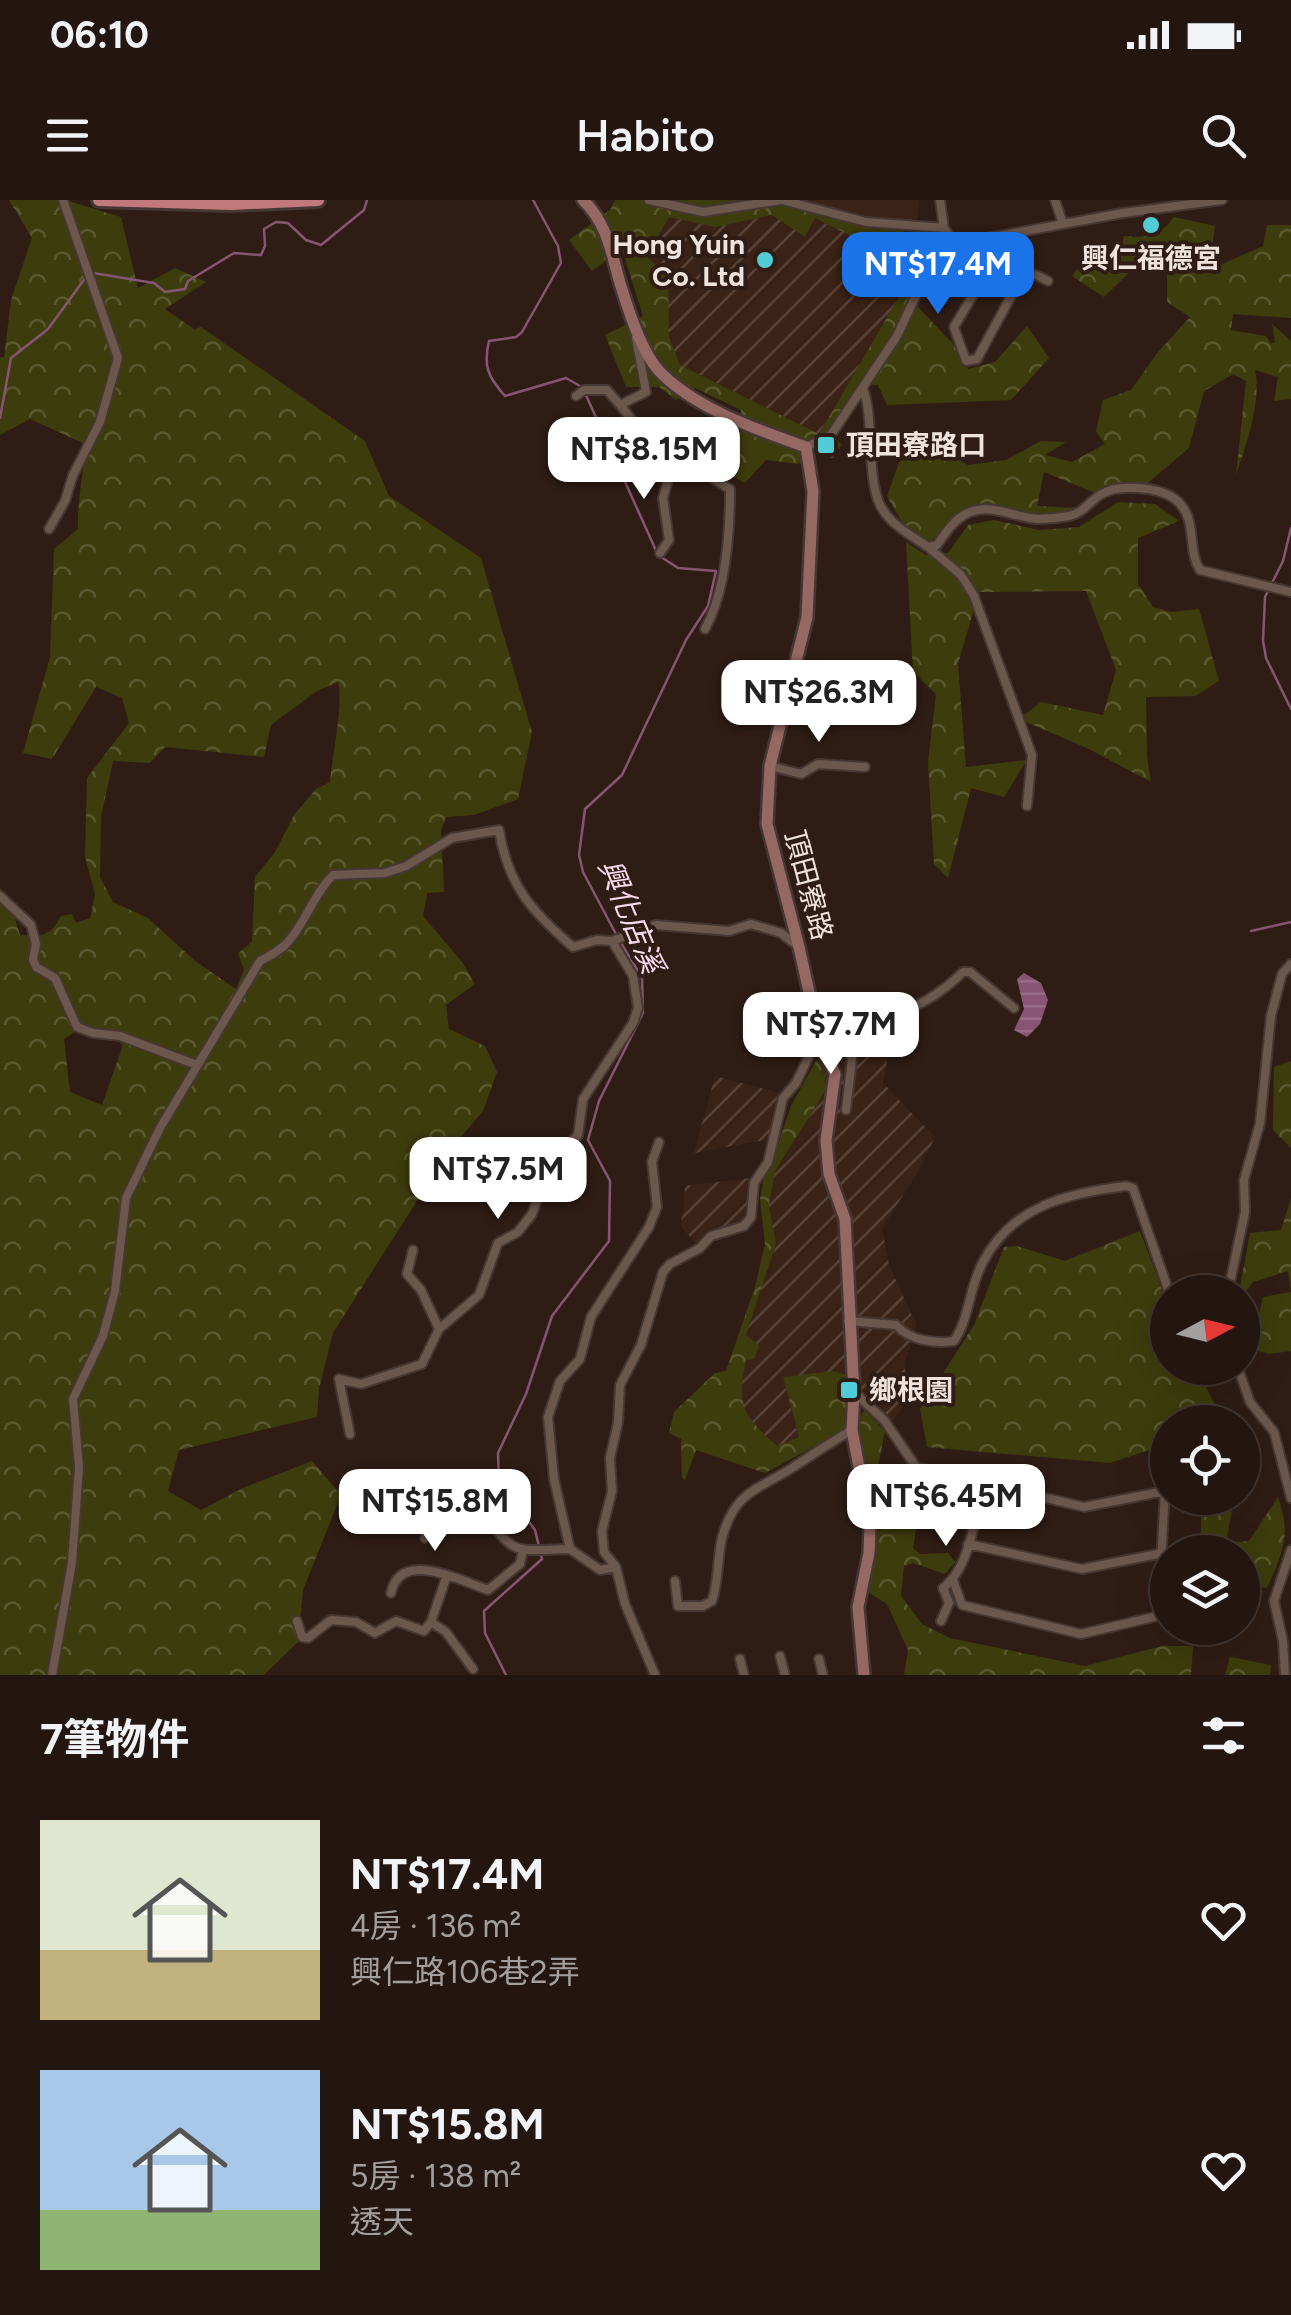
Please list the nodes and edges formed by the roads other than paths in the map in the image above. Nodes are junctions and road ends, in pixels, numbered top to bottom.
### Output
1 (63, 200) edge
2 (99, 200) edge
3 (318, 200) edge
4 (583, 200) edge
5 (649, 200) edge
6 (682, 200) edge
7 (781, 200) edge
8 (940, 200) edge
9 (1056, 200) edge
10 (1222, 200) edge
11 (703, 212) junction
12 (1063, 224) junction
13 (944, 228) junction
14 (955, 244) junction
15 (946, 253) junction
16 (1022, 276) junction
17 (982, 280) junction
18 (1048, 282) dead end
19 (636, 329) junction
20 (863, 388) junction
21 (576, 396) dead end
22 (620, 405) junction
23 (806, 446) junction
24 (672, 466) junction
25 (49, 529) dead end
26 (928, 547) junction
27 (660, 553) dead end
28 (1291, 592) edge
29 (705, 629) dead end
30 (770, 766) junction
31 (865, 768) dead end
32 (1027, 806) dead end
33 (0, 896) edge
34 (612, 942) junction
35 (800, 947) junction
36 (1291, 964) edge
37 (1014, 1008) dead end
38 (844, 1039) junction
39 (821, 1046) junction
40 (196, 1066) junction
41 (846, 1110) dead end
42 (659, 1142) dead end
43 (413, 1250) dead end
44 (1163, 1275) edge
45 (1232, 1275) edge
46 (848, 1321) junction
47 (440, 1329) junction
48 (1244, 1385) edge
49 (854, 1392) junction
50 (852, 1430) junction
51 (350, 1434) dead end
52 (983, 1483) junction
53 (1150, 1494) edge
54 (1291, 1498) edge
55 (425, 1538) dead end
56 (968, 1544) junction
57 (570, 1549) junction
58 (523, 1550) junction
59 (1291, 1550) edge
60 (1150, 1556) edge
61 (616, 1567) junction
62 (447, 1574) junction
63 (954, 1580) junction
64 (675, 1582) dead end
65 (390, 1592) dead end
66 (1150, 1618) edge
67 (297, 1621) dead end
68 (431, 1622) junction
69 (940, 1622) dead end
70 (780, 1656) dead end
71 (740, 1658) dead end
72 (819, 1660) dead end
73 (473, 1669) dead end
74 (52, 1675) edge
75 (655, 1675) edge
76 (744, 1675) edge
77 (785, 1675) edge
78 (824, 1675) edge
79 (864, 1675) edge
80 (1285, 1675) edge

1 - 25 street
2 - 3 main road
4 - 19 street
5 - 11 street
6 - 11 street
7 - 11 street
7 - 13 street
8 - 13 street
9 - 12 street
10 - 12 street
12 - 14 street
13 - 14 street
14 - 15 street
15 - 17 street
15 - 20 street
16 - 17 street
16 - 17 street
16 - 18 street
19 - 22 street
19 - 23 street
20 - 23 street
20 - 26 street
21 - 22 street
22 - 24 street
23 - 30 street, 頂田寮路
24 - 27 street
24 - 29 street
26 - 28 street
26 - 32 street
30 - 31 street
30 - 35 street, 頂田寮路
33 - 40 street
34 - 35 street
34 - 40 street
34 - 47 street
35 - 39 street, 頂田寮路
36 - 45 street
37 - 38 street
38 - 39 street
38 - 41 street
39 - 46 street, 頂田寮路
39 - 61 street
40 - 74 street
42 - 57 street
43 - 47 street
44 - 46 street
46 - 49 street, 頂田寮路
47 - 51 street
48 - 54 street
49 - 50 street, 頂田寮路
49 - 52 street
50 - 64 street
50 - 79 street, 頂田寮路
52 - 53 street
52 - 56 street
55 - 58 street
56 - 60 street
56 - 63 street
57 - 58 street
57 - 61 street
58 - 62 street
59 - 80 street
61 - 75 street
62 - 65 street
62 - 68 street
63 - 66 street
63 - 69 street
67 - 68 street
68 - 73 street
70 - 77 street
71 - 76 street
72 - 78 street

